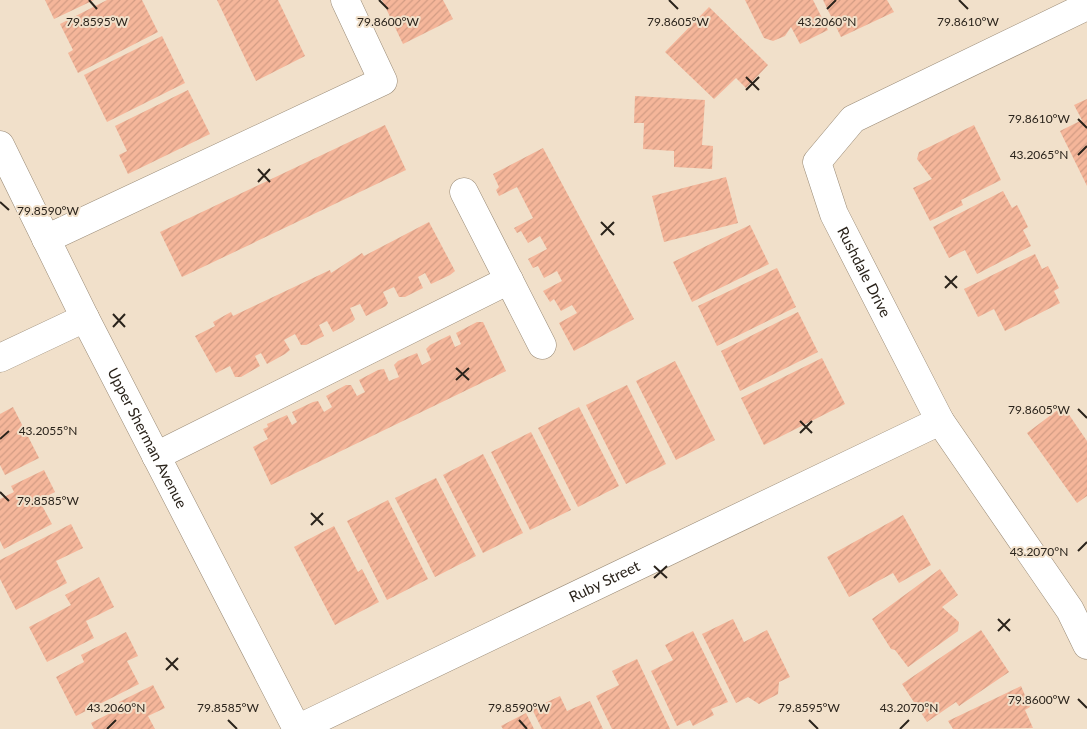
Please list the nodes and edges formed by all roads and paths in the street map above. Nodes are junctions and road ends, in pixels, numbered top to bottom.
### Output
1 (344, 0) edge
2 (1087, 6) edge
3 (0, 145) edge
4 (464, 192) dead end
5 (46, 240) junction
6 (509, 280) junction
7 (85, 318) junction
8 (542, 345) dead end
9 (0, 358) edge
10 (940, 421) junction
11 (156, 456) junction
12 (1078, 604) edge
13 (1087, 645) edge
14 (297, 729) edge

1 - 5 street
2 - 10 street, Rushdale Drive
3 - 5 street, Upper Sherman Avenue
4 - 6 street
5 - 7 street, Upper Sherman Avenue
6 - 8 street
6 - 11 street
7 - 9 street
7 - 11 street, Upper Sherman Avenue
10 - 12 street, Rushdale Drive
10 - 14 street, Ruby Street
11 - 14 street, Upper Sherman Avenue
12 - 13 street, Rushdale Drive

